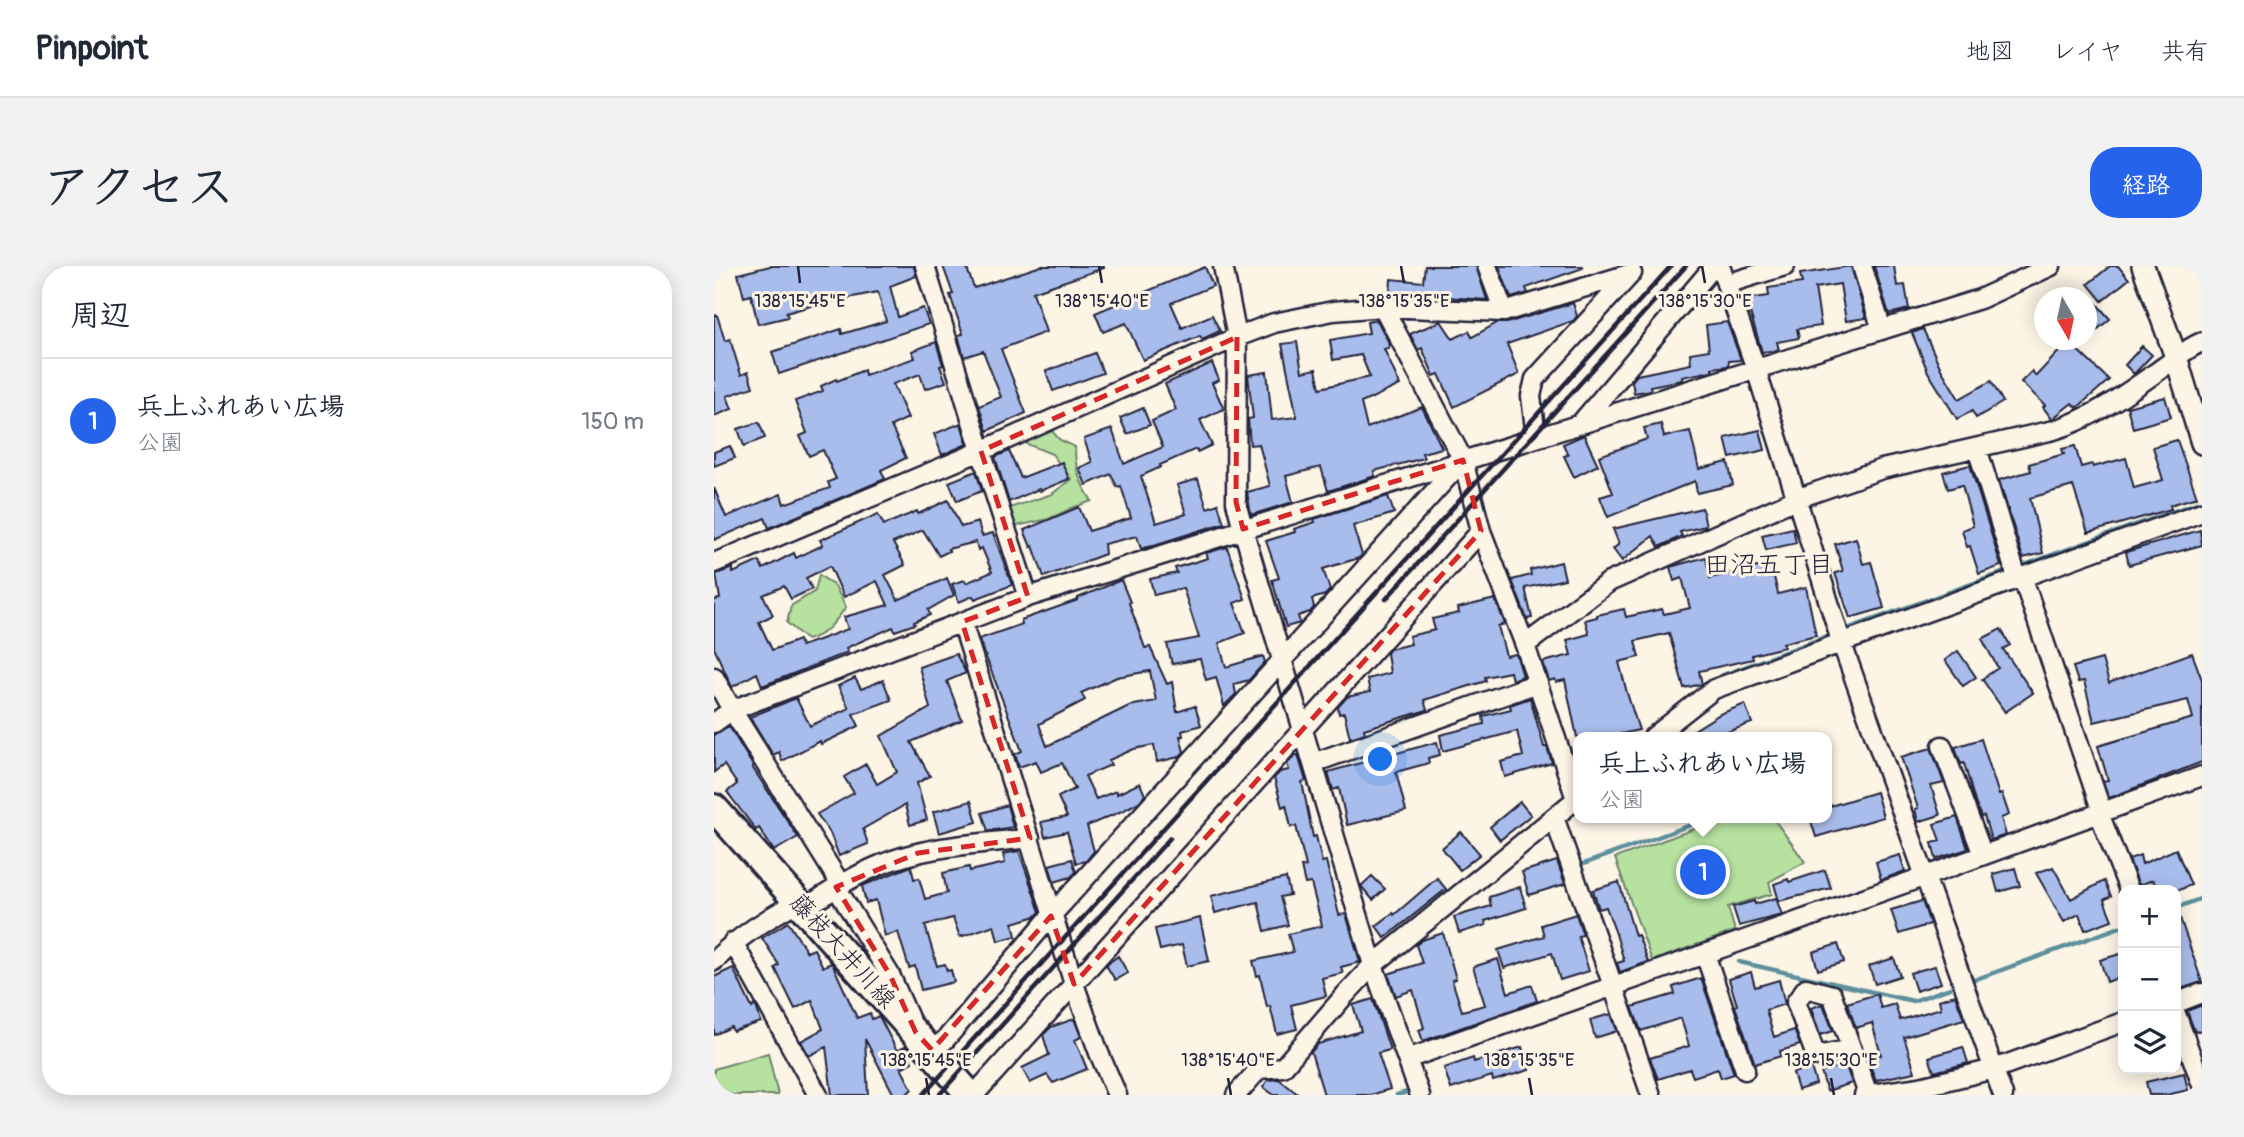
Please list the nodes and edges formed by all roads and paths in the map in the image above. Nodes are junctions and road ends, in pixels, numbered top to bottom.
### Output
1 (925, 266) edge
2 (1223, 266) edge
3 (1487, 266) edge
4 (1717, 266) edge
5 (1785, 266) edge
6 (1862, 266) edge
7 (2051, 266) edge
8 (2143, 266) edge
9 (1635, 269) edge
10 (2028, 270) edge
11 (1726, 284) junction
12 (1383, 307) junction
13 (1504, 312) junction
14 (1882, 330) junction
15 (1237, 337) junction
16 (2202, 342) edge
17 (2176, 357) junction
18 (1756, 369) junction
19 (1580, 424) junction
20 (1536, 438) junction
21 (2202, 443) edge
22 (1977, 448) junction
23 (981, 451) junction
24 (1463, 460) junction
25 (1796, 499) junction
26 (2202, 512) edge
27 (1243, 529) junction
28 (1480, 531) junction
29 (714, 563) edge
30 (2017, 572) junction
31 (1028, 597) junction
32 (962, 622) junction
33 (1838, 634) junction
34 (1525, 645) junction
35 (1282, 662) junction
36 (714, 677) edge
37 (1538, 683) junction
38 (732, 710) junction
39 (714, 723) edge
40 (1303, 728) junction
41 (1659, 732) edge
42 (1942, 746) dead end
43 (1313, 763) junction
44 (2202, 776) edge
45 (1573, 788) edge
46 (1573, 801) edge
47 (714, 808) edge
48 (2100, 812) junction
49 (1554, 817) junction
50 (1030, 838) junction
51 (1983, 855) junction
52 (1926, 876) junction
53 (2127, 885) edge
54 (839, 886) junction
55 (802, 905) junction
56 (1051, 916) junction
57 (733, 942) junction
58 (1705, 954) junction
59 (1371, 959) junction
60 (714, 961) edge
61 (1074, 984) junction
62 (1613, 986) junction
63 (2202, 993) edge
64 (2181, 1001) edge
65 (2118, 1024) edge
66 (2181, 1028) edge
67 (924, 1042) junction
68 (1852, 1049) dead end
69 (1407, 1059) junction
70 (1994, 1069) junction
71 (1745, 1070) dead end
72 (2202, 1085) edge
73 (1418, 1091) edge
74 (818, 1095) edge
75 (972, 1095) edge
76 (1117, 1095) edge
77 (1236, 1095) edge
78 (1651, 1095) edge
79 (1866, 1095) edge
80 (2003, 1095) edge

1 - 23 street
2 - 15 street
3 - 13 street
4 - 11 street
4 - 19 street
5 - 11 street
6 - 14 street
7 - 10 street
8 - 17 street
9 - 13 street
9 - 20 street
10 - 14 street
11 - 18 street
12 - 13 street
12 - 15 street
12 - 24 street
14 - 18 street
15 - 23 street
15 - 27 street
16 - 17 street
17 - 21 street
17 - 22 street
18 - 19 street
18 - 25 street
19 - 20 street
20 - 24 street
22 - 25 street
22 - 30 street
23 - 29 street
23 - 31 street
24 - 27 street
24 - 28 street
24 - 35 street
25 - 33 street
25 - 34 street
26 - 30 street
27 - 31 street
27 - 35 street
28 - 34 street
28 - 40 street
30 - 33 street
30 - 48 street
31 - 32 street
32 - 38 street
32 - 50 street
33 - 41 street
33 - 52 street
34 - 37 street
35 - 40 street
35 - 56 street
36 - 38 street
37 - 43 street
37 - 45 street
38 - 39 street
38 - 54 street
40 - 43 street
40 - 61 street
42 - 51 street
43 - 59 street
44 - 48 street
46 - 49 street
47 - 55 main road, 藤枝大井川線
48 - 51 street
48 - 53 street
49 - 59 street
49 - 62 street
50 - 54 street
50 - 56 street
51 - 52 street
52 - 58 street
52 - 70 street
54 - 55 street
54 - 67 street
55 - 57 street
55 - 67 main road, 藤枝大井川線
56 - 61 street
56 - 67 street
57 - 60 street
57 - 74 street
58 - 62 street
58 - 71 street
59 - 69 street
59 - 77 street
61 - 75 street
61 - 76 street
62 - 69 street
62 - 78 street
63 - 64 street
65 - 70 street
66 - 72 street
67 - 75 main road, 藤枝大井川線
68 - 79 street
69 - 73 street
70 - 79 street
70 - 80 street

